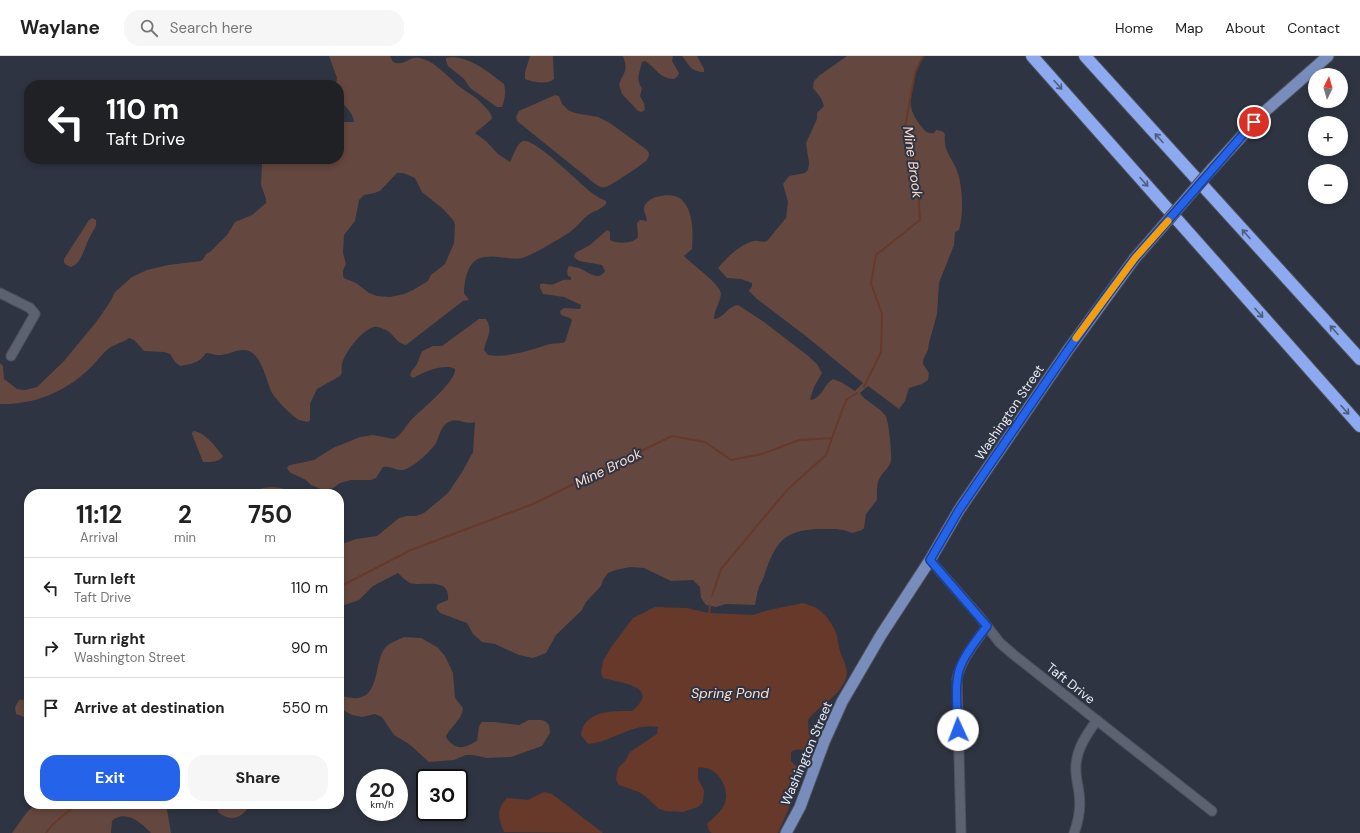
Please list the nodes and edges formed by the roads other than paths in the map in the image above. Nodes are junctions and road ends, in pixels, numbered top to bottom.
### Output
1 (1032, 56) edge
2 (1085, 56) edge
3 (1328, 56) edge
4 (0, 293) edge
5 (11, 356) dead end
6 (1360, 359) edge
7 (1360, 426) edge
8 (930, 560) junction
9 (987, 626) junction
10 (1097, 720) junction
11 (1212, 811) dead end
12 (786, 833) edge
13 (961, 833) edge
14 (1074, 833) edge

1 -> 7 highway
6 -> 2 highway
3 - 8 main road, Washington Street, bridge
4 - 5 street
8 - 9 street, Taft Drive
8 - 12 main road, Washington Street
9 - 10 street, Taft Drive
9 - 13 street
10 - 11 street, Taft Drive
10 - 14 street

